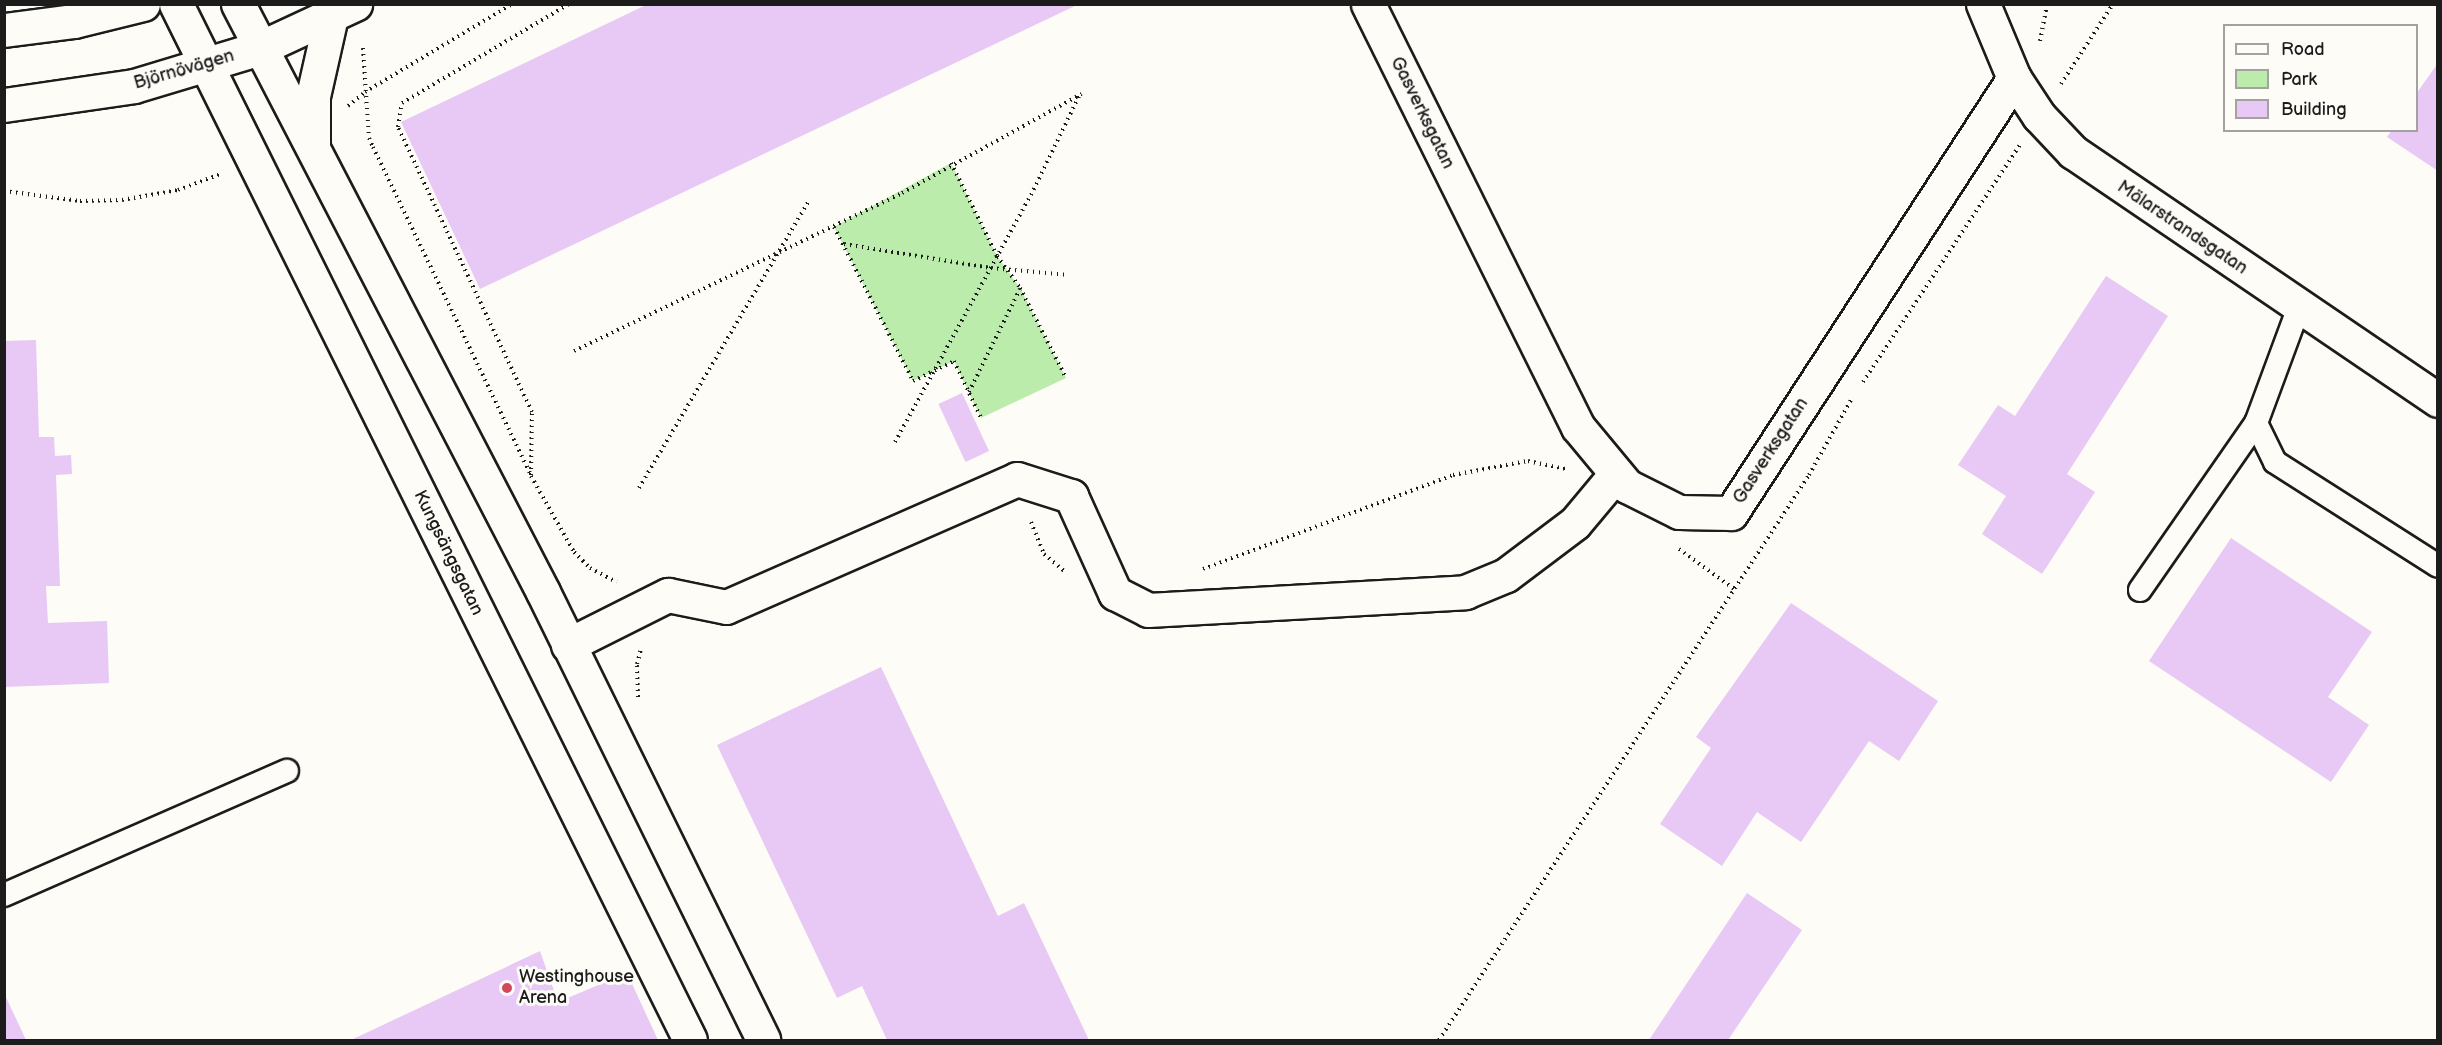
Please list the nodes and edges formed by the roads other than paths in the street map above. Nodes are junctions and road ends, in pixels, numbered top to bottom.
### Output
1 (143, 4) edge
2 (176, 4) edge
3 (238, 4) edge
4 (1368, 4) edge
5 (1983, 4) edge
6 (343, 10) edge
7 (4, 30) edge
8 (260, 48) junction
9 (206, 65) junction
10 (2014, 78) junction
11 (4, 105) edge
12 (313, 146) junction
13 (2299, 307) junction
14 (2438, 400) edge
15 (2256, 423) junction
16 (1609, 483) junction
17 (2438, 566) edge
18 (2140, 590) dead end
19 (568, 645) junction
20 (287, 771) dead end
21 (4, 896) edge
22 (690, 1041) edge
23 (763, 1041) edge

1 - 7 street
2 - 9 street, Kungsängsgatan
3 - 8 street
4 - 16 street, Gasverksgatan
5 - 10 street, Mälarstrandsgatan
6 - 8 street, Björnövägen
6 - 12 street
8 - 9 street, Björnövägen
8 - 12 street
9 - 11 street, Björnövägen
9 - 22 street, Kungsängsgatan
10 - 13 street, Mälarstrandsgatan
10 - 16 street, Gasverksgatan
12 - 19 street
13 - 14 street, Mälarstrandsgatan
13 - 15 lane
15 - 17 lane
15 - 18 lane
16 - 19 street
19 - 23 street
20 - 21 lane

